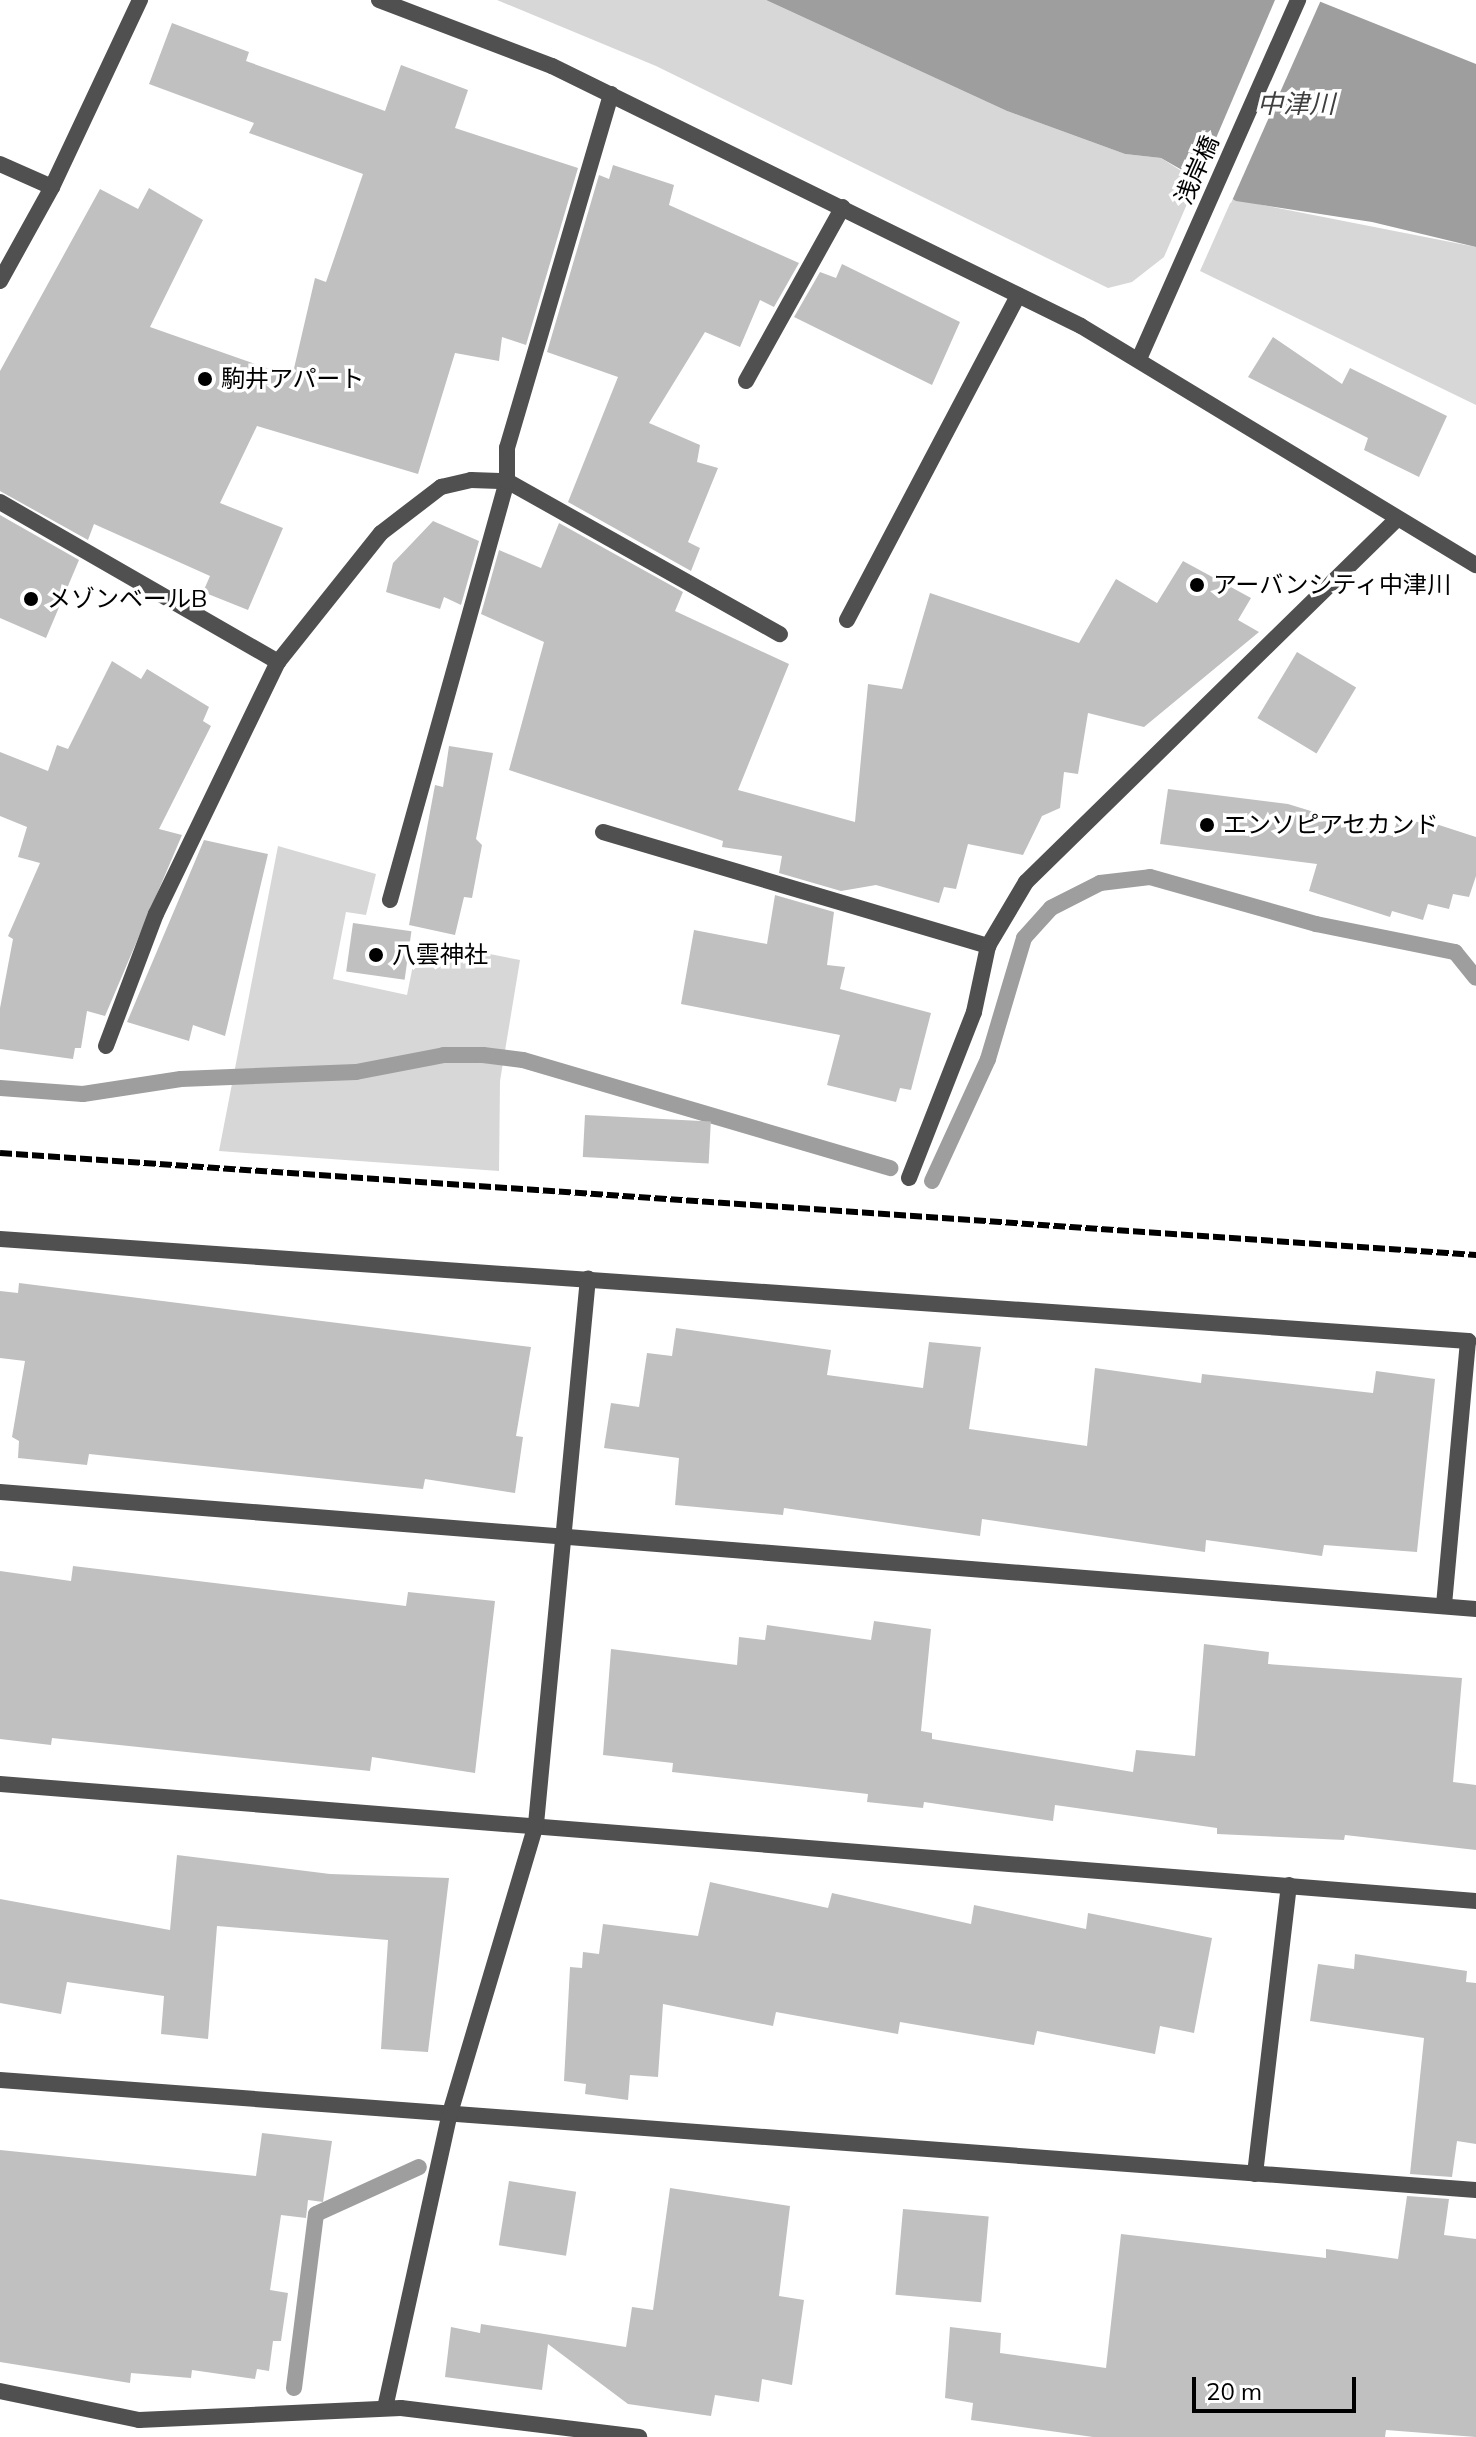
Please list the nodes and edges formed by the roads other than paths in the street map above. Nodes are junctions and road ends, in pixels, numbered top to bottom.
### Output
1 (140, 0) edge
2 (379, 0) edge
3 (1298, 0) edge
4 (611, 94) junction
5 (0, 164) edge
6 (52, 187) junction
7 (843, 207) junction
8 (0, 281) edge
9 (1018, 295) junction
10 (1139, 359) junction
11 (746, 381) dead end
12 (507, 481) junction
13 (0, 502) edge
14 (1397, 519) junction
15 (1476, 565) edge
16 (847, 620) dead end
17 (780, 634) dead end
18 (278, 662) junction
19 (603, 832) dead end
20 (390, 900) dead end
21 (988, 946) junction
22 (106, 1046) dead end
23 (909, 1178) dead end
24 (0, 1239) edge
25 (588, 1278) junction
26 (0, 1492) edge
27 (559, 1534) junction
28 (1444, 1606) junction
29 (1476, 1609) edge
30 (0, 1784) edge
31 (536, 1824) junction
32 (1289, 1885) junction
33 (1476, 1901) edge
34 (0, 2080) edge
35 (450, 2113) junction
36 (1255, 2174) junction
37 (1476, 2190) edge
38 (0, 2391) edge
39 (385, 2408) junction
40 (639, 2437) edge

1 - 6 street
2 - 4 street
3 - 10 street, 浅岸橋
4 - 7 street
4 - 12 street
5 - 6 street
6 - 8 street
7 - 9 street
7 - 11 street
9 - 10 street
9 - 16 street
10 - 14 street
12 - 17 street
12 - 18 street
12 - 20 street
13 - 18 street
14 - 15 street
14 - 21 street
18 - 22 street
19 - 21 street
21 - 23 street
24 - 25 street
25 - 27 street
25 - 28 street
26 - 27 street
27 - 28 street
27 - 31 street
28 - 29 street
30 - 31 street
31 - 32 street
31 - 35 street
32 - 33 street
32 - 36 street
34 - 35 street
35 - 36 street
35 - 39 street
36 - 37 street
38 - 39 street
39 - 40 street

